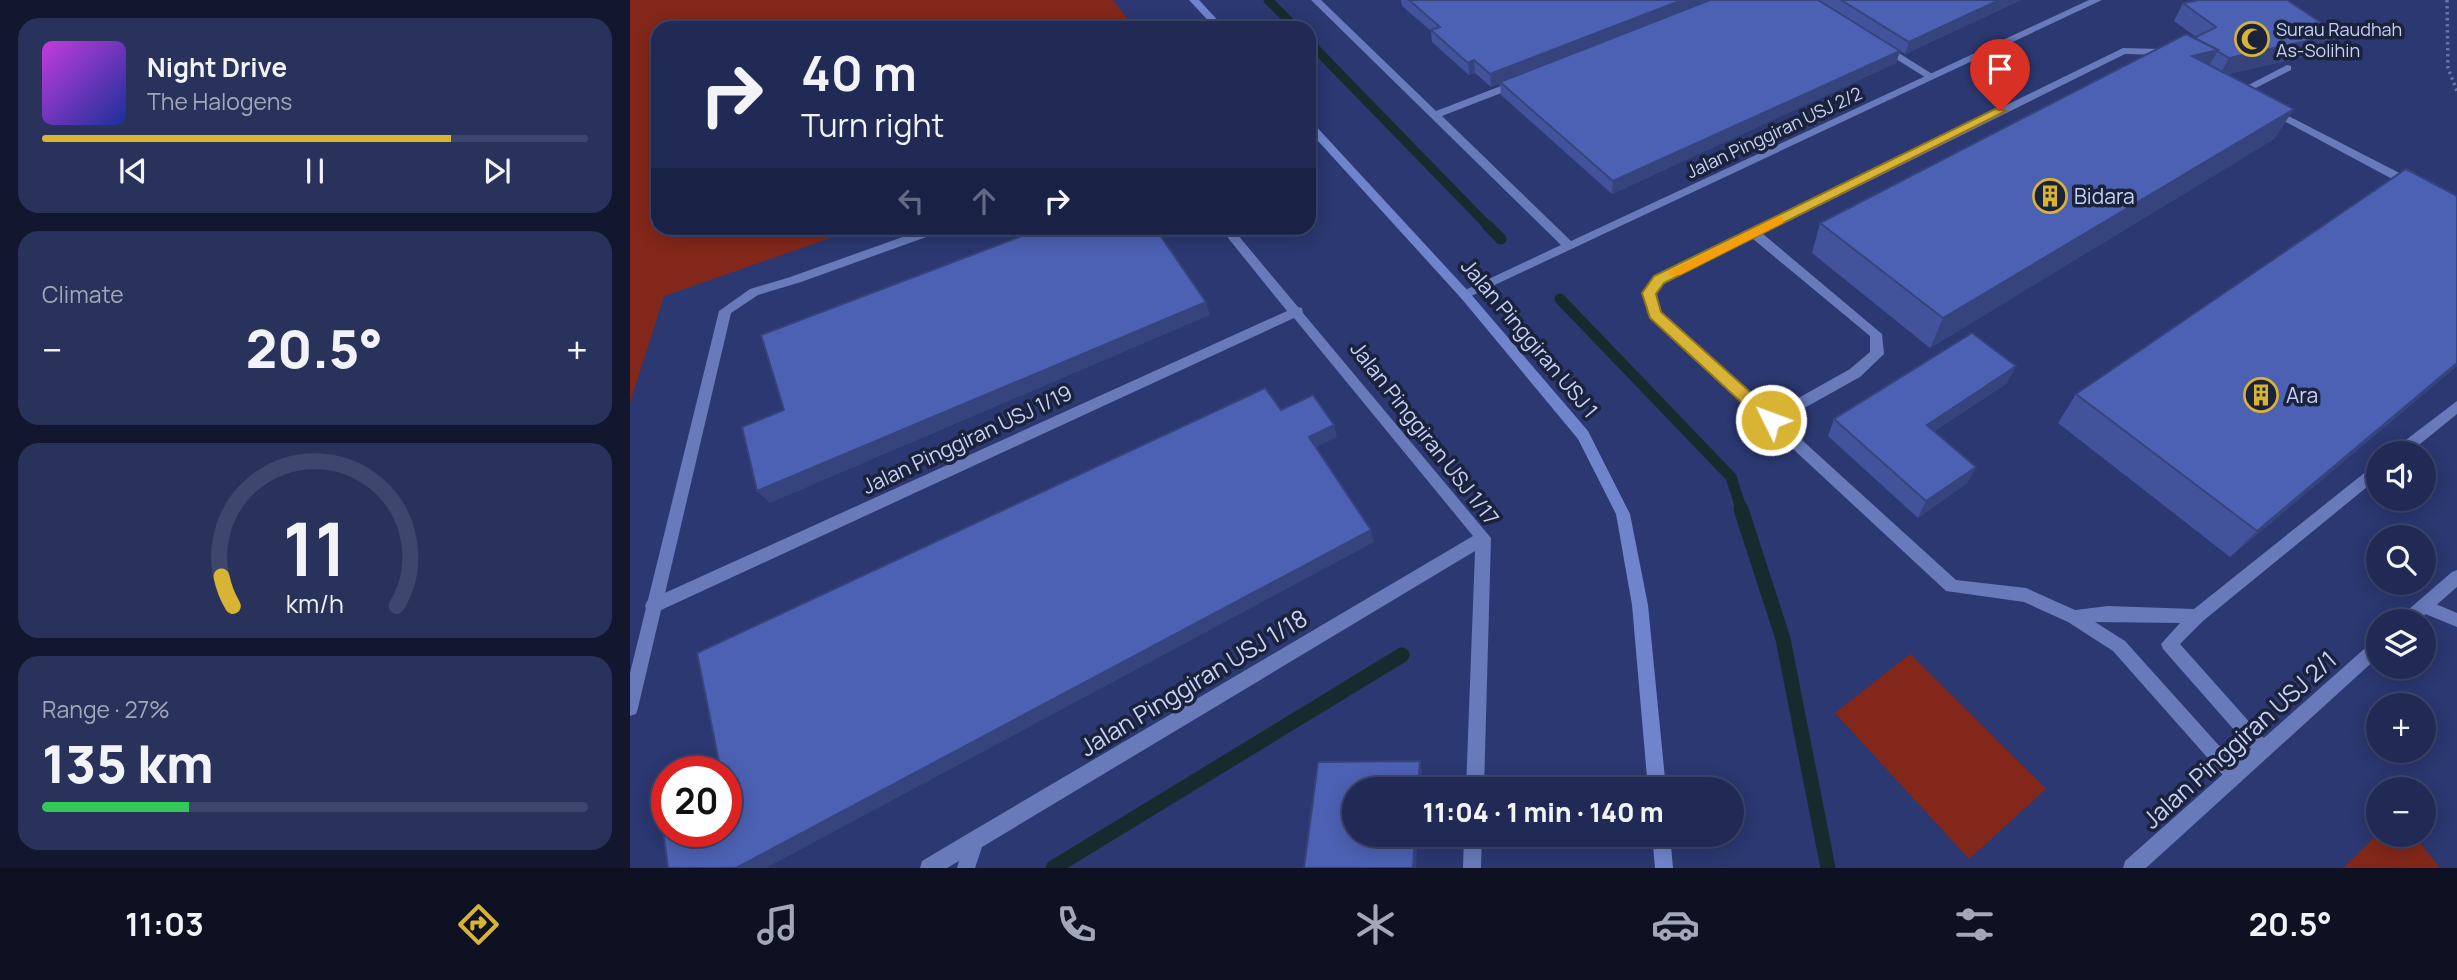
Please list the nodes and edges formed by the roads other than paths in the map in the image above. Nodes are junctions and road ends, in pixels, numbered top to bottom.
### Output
1 (1194, 0) edge
2 (1338, 0) edge
3 (2097, 0) edge
4 (1318, 3) edge
5 (1214, 21) edge
6 (1874, 42) edge
7 (2183, 64) edge
8 (2287, 68) edge
9 (1933, 78) junction
10 (1524, 80) edge
11 (1435, 116) junction
12 (1316, 133) edge
13 (2421, 190) edge
14 (1754, 233) junction
15 (920, 235) edge
16 (1232, 235) edge
17 (1569, 246) junction
18 (1465, 295) junction
19 (1298, 311) junction
20 (2457, 406) edge
21 (1771, 420) junction
22 (2414, 441) edge
23 (2366, 480) edge
24 (1483, 538) junction
25 (2457, 577) edge
26 (653, 606) junction
27 (2424, 606) junction
28 (2421, 609) edge
29 (2197, 616) junction
30 (2074, 617) junction
31 (2457, 620) edge
32 (2366, 658) edge
33 (630, 708) edge
34 (2263, 750) junction
35 (2235, 776) junction
36 (1475, 777) edge
37 (1656, 777) edge
38 (975, 839) junction
39 (1473, 847) edge
40 (1662, 847) edge
41 (929, 868) edge
42 (966, 868) edge
43 (1472, 868) edge
44 (1664, 868) edge
45 (2132, 868) edge

1 - 5 street
2 - 4 street
3 - 9 street, Jalan Pinggiran USJ 2/2
4 - 11 street
6 - 9 street
7 - 14 street
8 - 13 street
9 - 17 street, Jalan Pinggiran USJ 2/2
10 - 11 street
11 - 17 street
12 - 18 street, Jalan Pinggiran USJ 1
14 - 21 street
14 - 21 street
15 - 26 street
16 - 19 street, Jalan Pinggiran USJ 1/17
17 - 18 street, Jalan Pinggiran USJ 2/2
18 - 37 street, Jalan Pinggiran USJ 1
19 - 24 street, Jalan Pinggiran USJ 1/17
19 - 26 street, Jalan Pinggiran USJ 1/19
20 - 22 street
21 - 30 street
23 - 29 street
24 - 36 street, Jalan Pinggiran USJ 1/17
24 - 38 street, Jalan Pinggiran USJ 1/18
25 - 27 street
26 - 33 street
27 - 28 street
27 - 31 street
29 - 30 street
29 - 34 street
30 - 35 street
32 - 34 street, Jalan Pinggiran USJ 2/1
34 - 35 street, Jalan Pinggiran USJ 2/1
35 - 45 street, Jalan Pinggiran USJ 2/1
38 - 41 street, Jalan Pinggiran USJ 1/18
38 - 42 street
39 - 43 street
40 - 44 street

